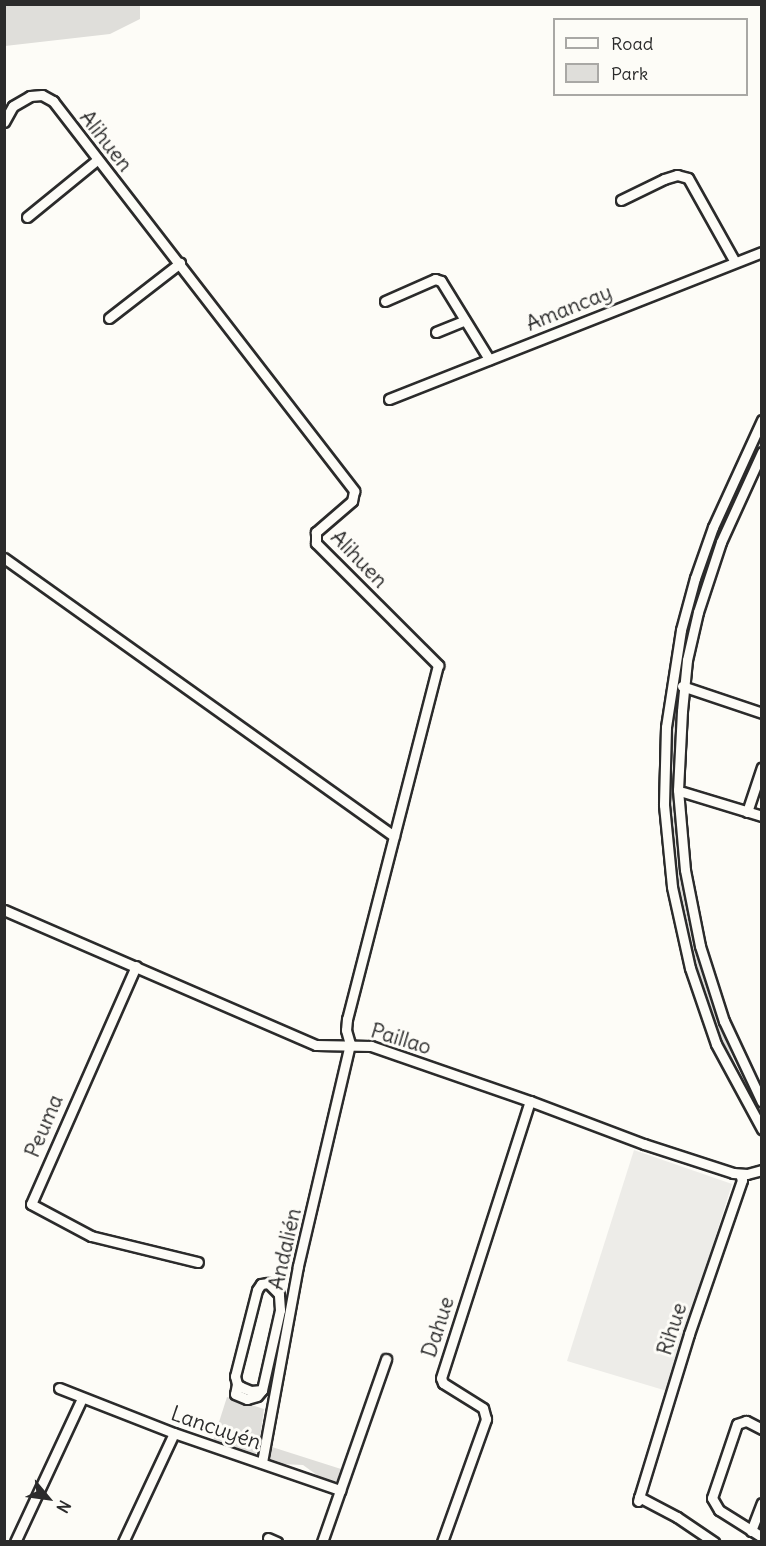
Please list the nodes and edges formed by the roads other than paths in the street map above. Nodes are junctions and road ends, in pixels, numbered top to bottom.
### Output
1 (4, 122) edge
2 (97, 160) junction
3 (621, 200) dead end
4 (27, 217) dead end
5 (762, 252) edge
6 (735, 262) junction
7 (180, 263) junction
8 (385, 301) dead end
9 (109, 318) dead end
10 (465, 320) junction
11 (436, 332) dead end
12 (489, 359) junction
13 (389, 399) dead end
14 (762, 420) edge
15 (762, 452) edge
16 (4, 558) edge
17 (671, 682) junction
18 (685, 687) junction
19 (762, 713) edge
20 (762, 767) edge
21 (664, 789) junction
22 (681, 791) junction
23 (747, 812) junction
24 (762, 816) edge
25 (394, 836) junction
26 (4, 910) edge
27 (136, 966) junction
28 (350, 1044) junction
29 (530, 1101) junction
30 (762, 1102) edge
31 (762, 1129) edge
32 (761, 1170) edge
33 (740, 1174) junction
34 (198, 1262) dead end
35 (277, 1290) junction
36 (293, 1293) junction
37 (386, 1359) dead end
38 (59, 1388) dead end
39 (82, 1398) junction
40 (762, 1429) edge
41 (174, 1433) junction
42 (262, 1463) junction
43 (340, 1490) junction
44 (762, 1503) edge
45 (751, 1531) junction
46 (762, 1537) edge
47 (15, 1542) edge
48 (123, 1542) edge
49 (322, 1542) edge
50 (442, 1542) edge
51 (714, 1542) edge

1 - 2 street, Alihuen
2 - 4 street
2 - 7 street, Alihuen
3 - 6 street
5 - 6 street, Amancay
6 - 12 street, Amancay
7 - 9 street
7 - 25 street, Alihuen
8 - 10 street
10 - 11 street
10 - 12 street
12 - 13 street, Amancay
14 - 17 street
15 - 18 street
16 - 25 street
17 - 18 street
17 - 21 street
18 - 19 street
18 - 22 street
20 - 23 street
21 - 22 street
21 - 31 street
22 - 23 street
22 - 30 street
23 - 24 street
25 - 28 street, Alihuen
26 - 27 street, Paillao
27 - 28 street, Paillao
27 - 34 street, Peuma
28 - 29 street, Paillao
28 - 36 street, Andalién
29 - 33 street, Paillao
29 - 50 street, Dahue
32 - 33 street, Paillao
33 - 51 street, Rihue
35 - 35 street
35 - 36 street
36 - 42 street, Andalién
37 - 43 street
38 - 39 street, Lancuyén
39 - 41 street, Lancuyén
39 - 47 street
40 - 45 street
41 - 42 street, Lancuyén
41 - 48 street
42 - 43 street, Lancuyén
43 - 49 street
44 - 45 street
45 - 46 street

